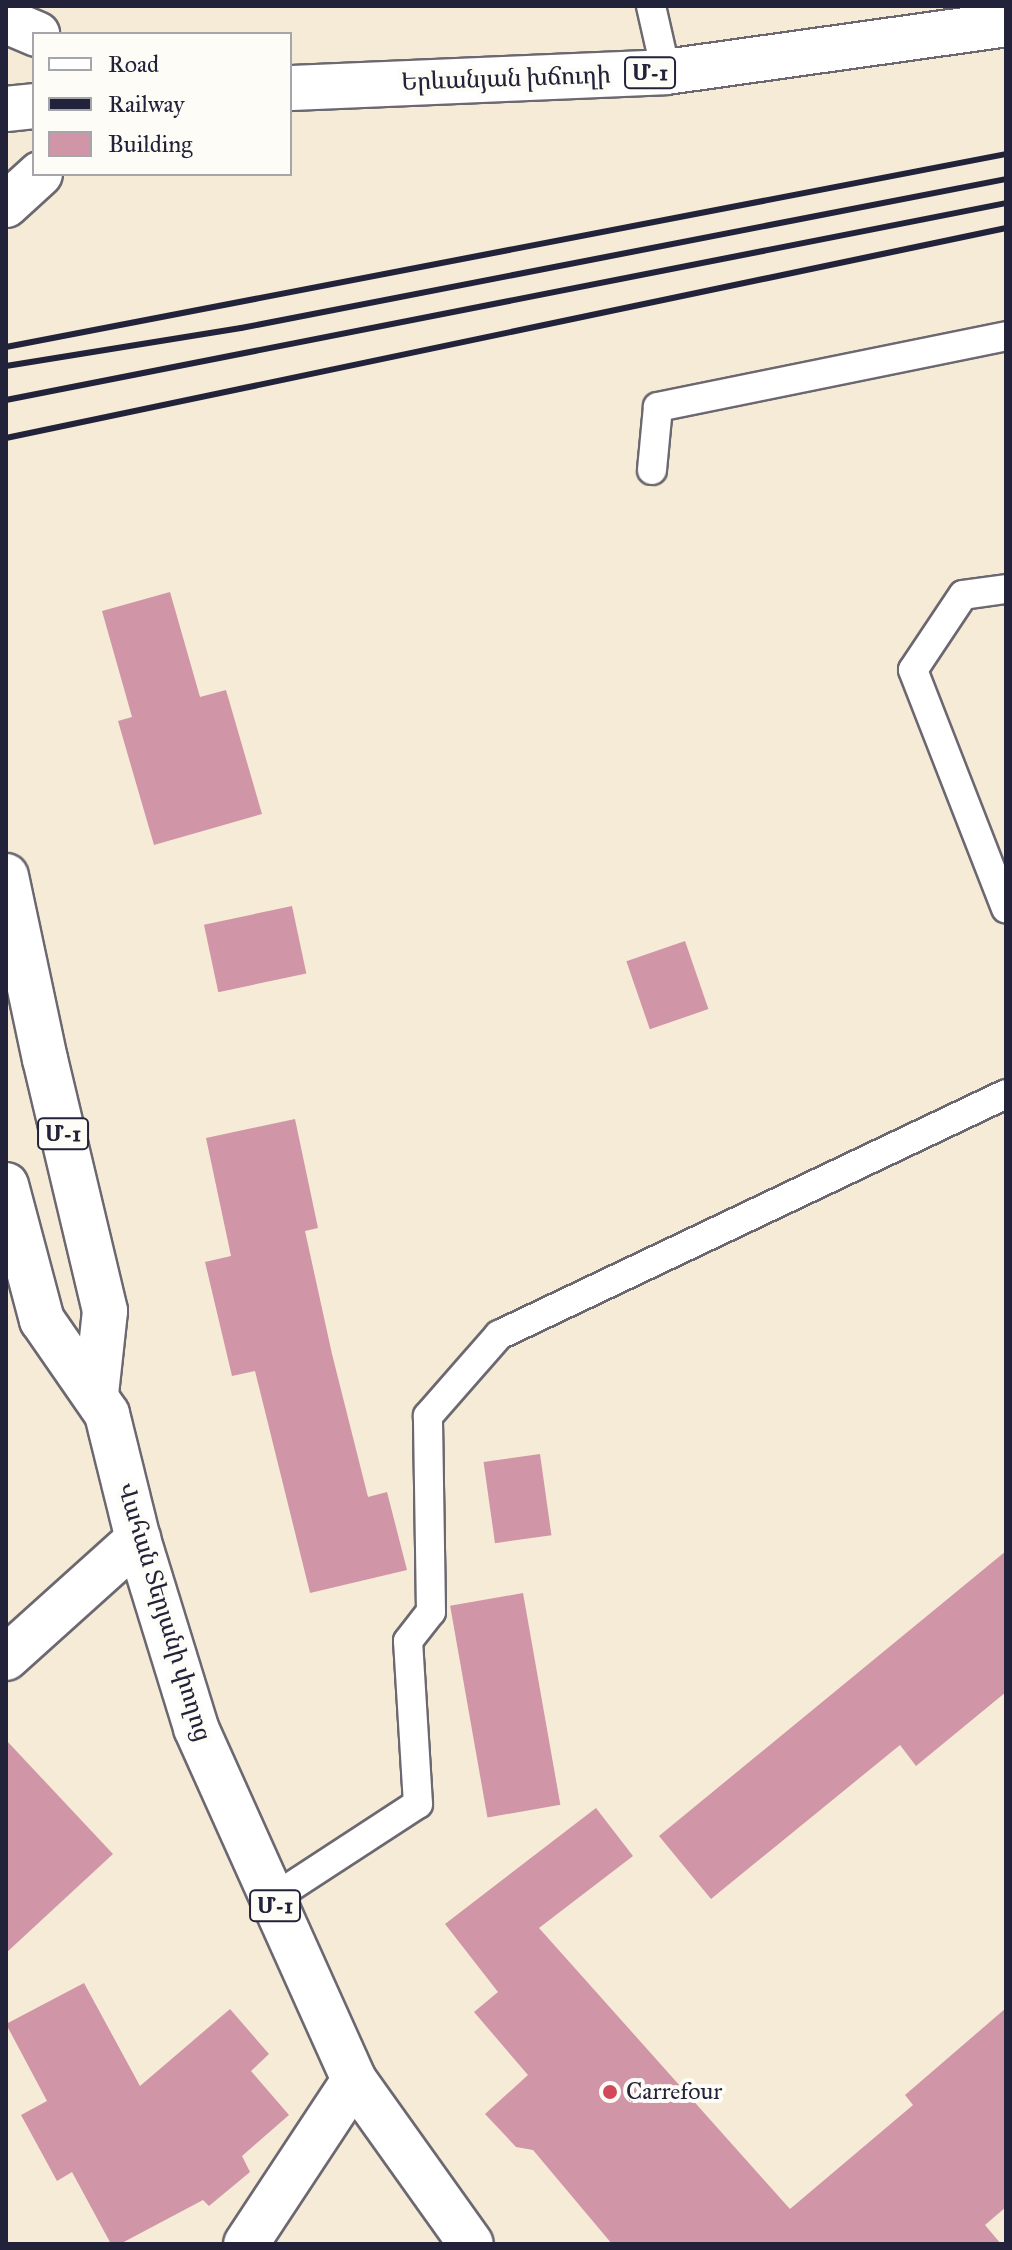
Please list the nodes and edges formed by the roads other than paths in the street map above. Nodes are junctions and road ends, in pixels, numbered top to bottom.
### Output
1 (651, 6) edge
2 (6, 21) edge
3 (1006, 24) edge
4 (32, 32) edge
5 (666, 72) junction
6 (292, 88) edge
7 (32, 106) edge
8 (6, 109) edge
9 (38, 176) edge
10 (6, 205) edge
11 (1006, 336) edge
12 (652, 470) dead end
13 (1006, 589) edge
14 (6, 876) edge
15 (1006, 908) edge
16 (1006, 1094) edge
17 (6, 1185) edge
18 (96, 1394) junction
19 (138, 1539) junction
20 (6, 1658) edge
21 (272, 1899) junction
22 (354, 2080) junction
23 (246, 2244) edge
24 (471, 2244) edge

1 - 5 lane
2 - 4 main road
3 - 5 main road, Երևանյան խճուղի / Մ-1
5 - 6 main road, Երևանյան խճուղի / Մ-1
7 - 8 main road
9 - 10 main road
11 - 12 lane
13 - 15 lane
14 - 18 main road, Վահան Տերյանի փողոց / Մ-1
16 - 21 lane
17 - 18 main road, Վահան Տերյանի փողոց / Մ-1
18 - 19 main road, Վահան Տերյանի փողոց / Մ-1
19 - 20 main road
19 - 21 main road, Վահան Տերյանի փողոց / Մ-1
21 - 22 main road, Վահան Տերյանի փողոց / Մ-1
22 - 23 main road
22 - 24 main road, Վահան Տերյանի փողոց / Մ-1

